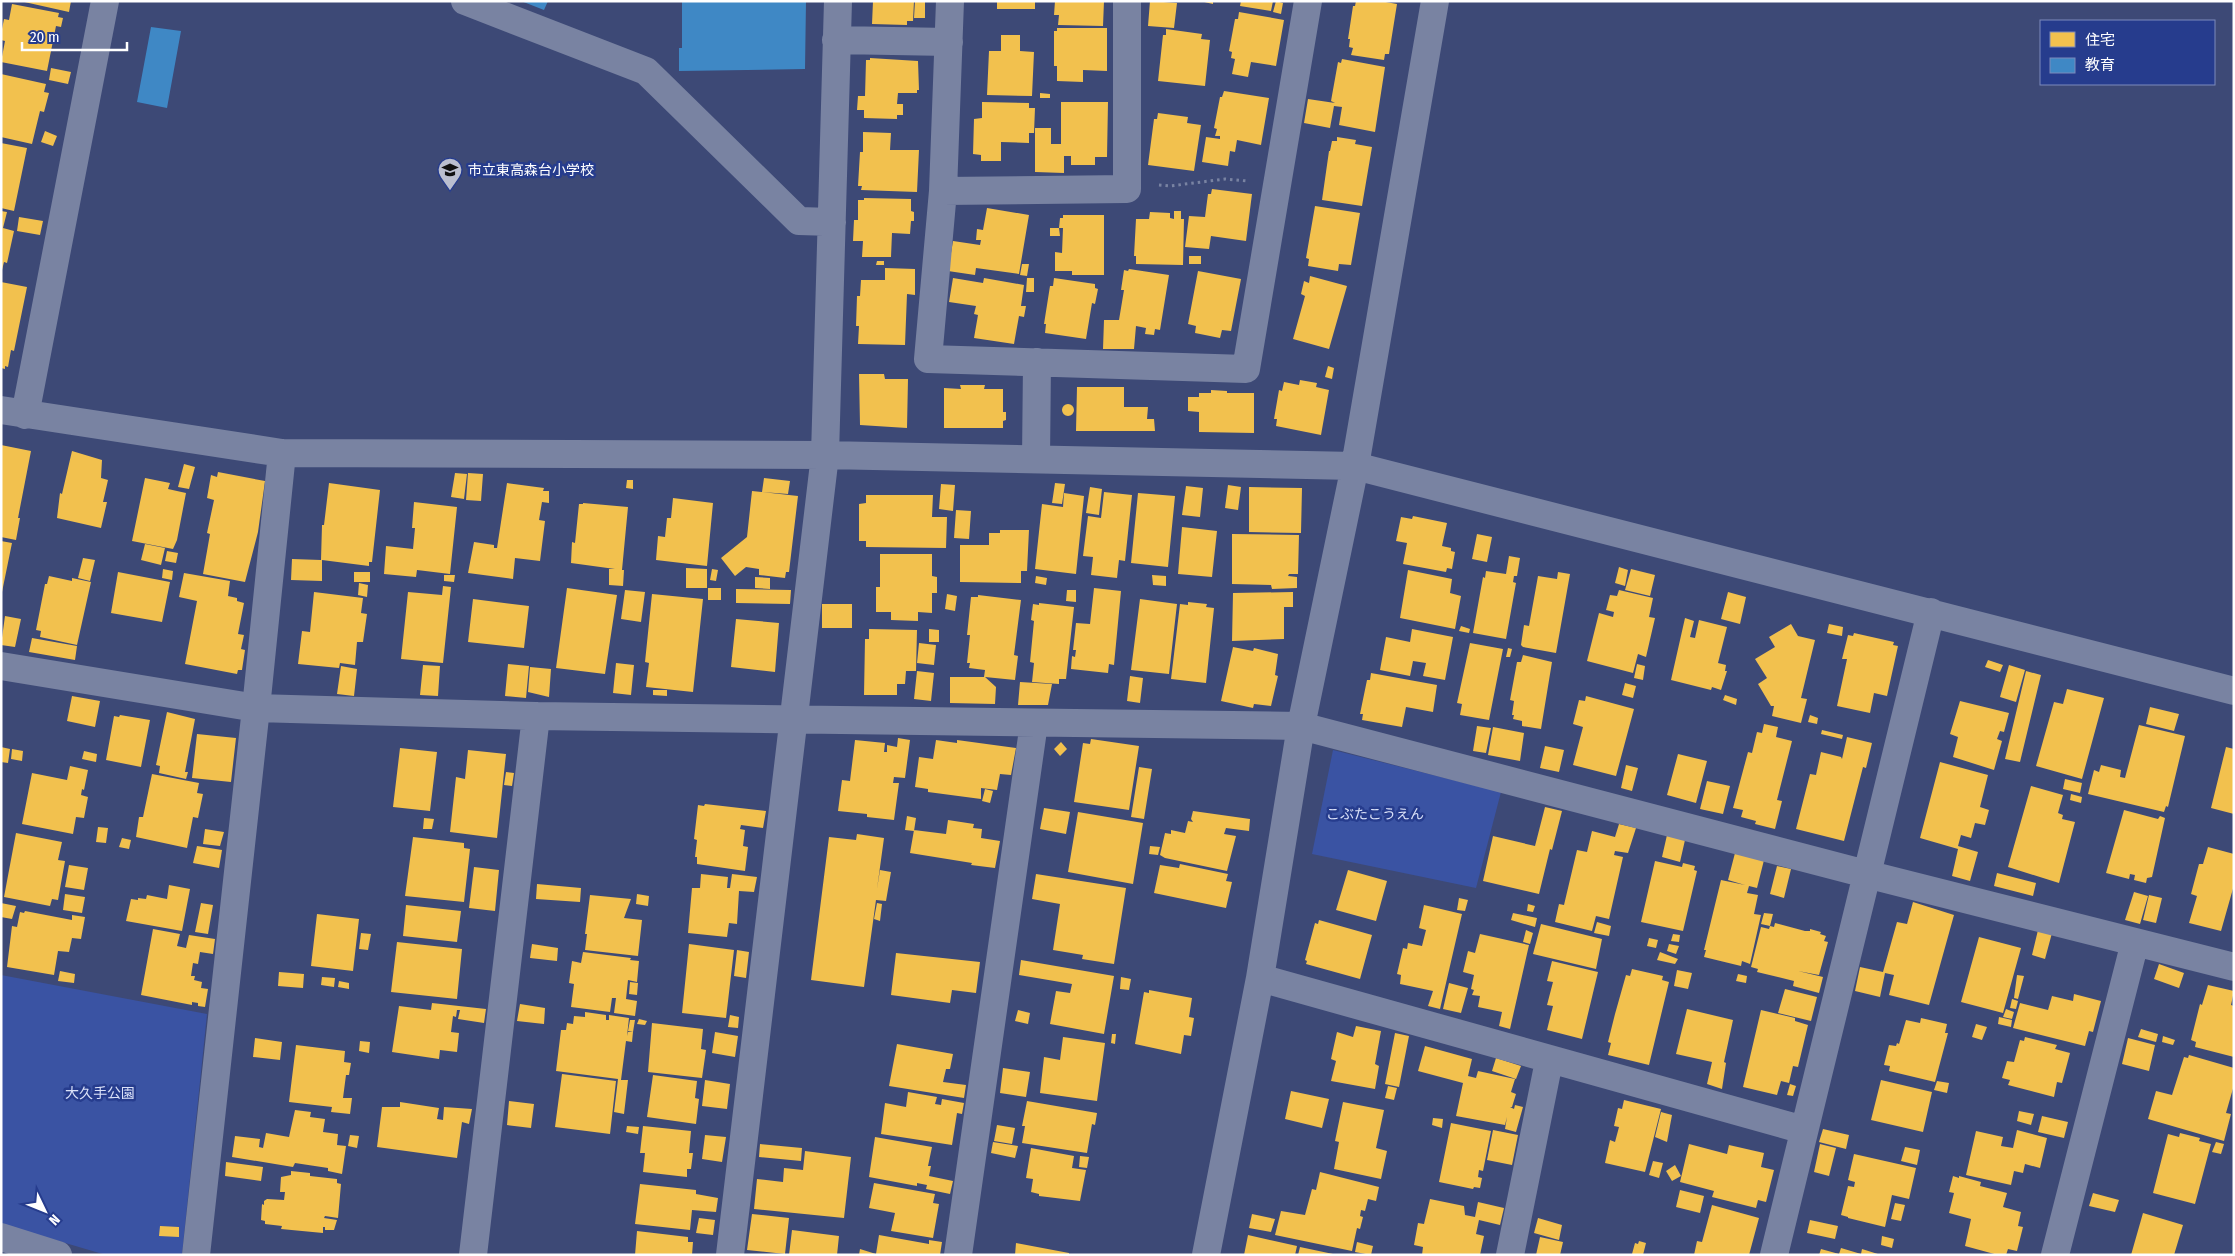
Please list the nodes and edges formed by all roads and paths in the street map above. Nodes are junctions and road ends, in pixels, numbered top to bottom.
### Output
1 (105, 1) edge
2 (465, 1) edge
3 (838, 1) edge
4 (950, 1) edge
5 (1127, 1) edge
6 (1308, 1) edge
7 (1435, 1) edge
8 (836, 40) junction
9 (949, 42) junction
10 (1127, 181) junction
11 (1277, 184) junction
12 (943, 191) junction
13 (832, 222) junction
14 (1037, 362) junction
15 (13, 412) edge
16 (282, 453) junction
17 (825, 455) junction
18 (1036, 459) junction
19 (1354, 466) junction
20 (1931, 612) junction
21 (1, 666) edge
22 (2234, 692) edge
23 (256, 708) junction
24 (536, 716) junction
25 (792, 718) junction
26 (1034, 724) junction
27 (1302, 726) junction
28 (1866, 874) junction
29 (2135, 942) junction
30 (2234, 967) edge
31 (1260, 978) junction
32 (1549, 1061) junction
33 (1804, 1130) junction
34 (1, 1238) edge
35 (58, 1255) edge
36 (196, 1255) edge
37 (473, 1255) edge
38 (730, 1255) edge
39 (958, 1255) edge
40 (1206, 1255) edge
41 (1510, 1255) edge
42 (1774, 1255) edge
43 (2055, 1255) edge

1 - 15 street
2 - 13 street
3 - 8 street
4 - 9 street
5 - 10 street
6 - 11 street
7 - 19 street
8 - 9 street
8 - 13 street
9 - 12 street
10 - 11 path
10 - 12 street
11 - 14 street
12 - 14 street
13 - 17 street
14 - 18 street
15 - 16 street
16 - 17 street
16 - 23 street
17 - 18 street
17 - 25 street
18 - 19 street
19 - 20 street
19 - 27 street
20 - 22 street
20 - 28 street
21 - 23 street
23 - 24 street
23 - 36 street
24 - 25 street
24 - 37 street
25 - 26 street
25 - 38 street
26 - 27 street
26 - 39 street
27 - 28 street
27 - 31 street
28 - 29 street
28 - 33 street
29 - 30 street
29 - 43 street
31 - 32 street
31 - 40 street
32 - 33 street
32 - 41 street
33 - 42 street
34 - 35 street

